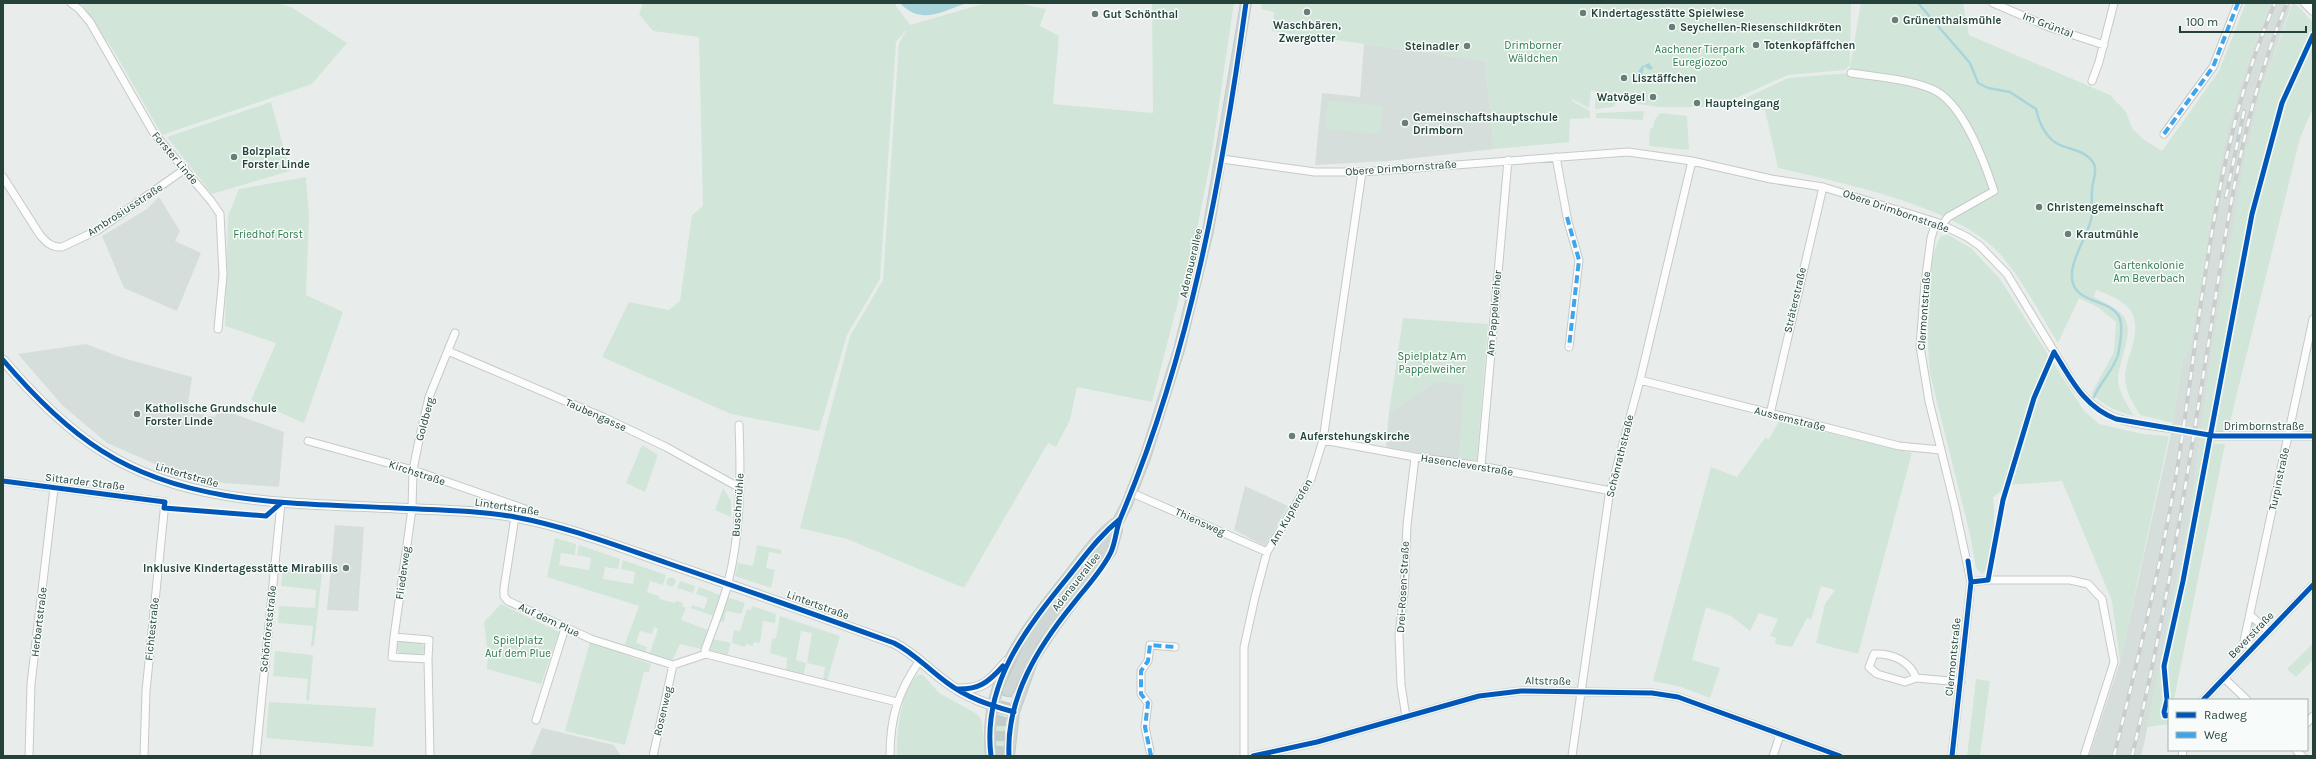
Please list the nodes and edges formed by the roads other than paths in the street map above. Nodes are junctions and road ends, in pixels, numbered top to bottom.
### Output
1 (71, 3) edge
2 (1246, 3) edge
3 (1993, 3) edge
4 (2114, 3) edge
5 (2238, 3) edge
6 (2305, 3) edge
7 (2313, 11) edge
8 (2104, 45) junction
9 (1851, 73) dead end
10 (2092, 81) dead end
11 (2164, 134) dead end
12 (1556, 157) junction
13 (1222, 159) junction
14 (1508, 160) junction
15 (1692, 161) junction
16 (185, 169) junction
17 (1362, 172) junction
18 (3, 177) edge
19 (1823, 187) junction
20 (1939, 224) junction
21 (2313, 319) edge
22 (218, 329) dead end
23 (455, 333) dead end
24 (1569, 346) dead end
25 (448, 351) junction
26 (4, 363) edge
27 (1640, 380) junction
28 (1770, 414) junction
29 (739, 425) dead end
30 (2172, 429) tunnel mouth
31 (2215, 436) tunnel mouth
32 (2313, 436) edge
33 (2288, 437) junction
34 (1323, 440) junction
35 (308, 441) dead end
36 (1941, 450) junction
37 (1415, 457) junction
38 (1481, 466) junction
39 (413, 470) junction
40 (3, 481) edge
41 (54, 488) junction
42 (740, 488) junction
43 (1611, 491) junction
44 (1132, 493) junction
45 (165, 502) joint
46 (281, 503) junction
47 (412, 508) junction
48 (525, 509) dead end
49 (515, 517) junction
50 (1120, 519) junction
51 (1267, 552) junction
52 (1971, 582) junction
53 (728, 584) junction
54 (2313, 585) edge
55 (2250, 615) junction
56 (565, 628) junction
57 (2268, 631) junction
58 (394, 637) junction
59 (1175, 647) dead end
60 (2252, 648) junction
61 (706, 654) junction
62 (1010, 657) junction
63 (428, 659) junction
64 (920, 660) junction
65 (673, 665) junction
66 (1916, 678) junction
67 (2224, 678) junction
68 (1962, 682) junction
69 (956, 689) junction
70 (1008, 692) tunnel mouth
71 (1580, 692) junction
72 (2205, 699) edge
73 (2246, 699) edge
74 (897, 702) junction
75 (993, 706) junction
76 (1014, 712) junction
77 (1406, 717) junction
78 (536, 720) dead end
79 (1780, 734) junction
80 (1150, 751) dead end
81 (29, 756) edge
82 (144, 756) edge
83 (256, 756) edge
84 (430, 756) edge
85 (653, 756) edge
86 (890, 756) edge
87 (991, 756) edge
88 (1008, 756) edge
89 (1244, 756) edge
90 (1253, 756) edge
91 (1572, 756) edge
92 (1774, 756) edge
93 (1840, 756) edge
94 (1952, 756) edge
95 (2084, 756) edge

1 - 16 street, Forster Linde
2 - 13 main road, Adenauerallee
3 - 8 street, Im Grüntal
4 - 8 street
5 - 11 street
6 - 7 street
8 - 10 street
9 - 20 street
12 - 14 street, Obere Drimbornstraße
12 - 15 street, Obere Drimbornstraße
12 - 24 street
13 - 17 street, Obere Drimbornstraße
13 - 44 main road, Adenauerallee
14 - 17 street, Obere Drimbornstraße
14 - 38 street, Am Pappelweiher
15 - 19 street, Obere Drimbornstraße
15 - 27 street, Schönrathstraße
16 - 18 street, Ambrosiusstraße
16 - 22 street, Forster Linde
17 - 34 street, Am Kupferofen
19 - 20 street, Obere Drimbornstraße
19 - 28 street, Sträterstraße
20 - 30 street, Obere Drimbornstraße
20 - 36 street, Clermontstraße
21 - 33 street, Turpinstraße
23 - 25 street, Goldberg
25 - 39 street, Goldberg
25 - 42 street, Taubengasse
26 - 46 main road, Lintertstraße
27 - 28 street, Aussemstraße
27 - 43 street, Schönrathstraße
28 - 36 street, Aussemstraße
29 - 42 street, Buschmühle
31 - 33 street, Drimbornstraße
32 - 33 street, Drimbornstraße
33 - 55 street, Turpinstraße
34 - 37 street, Hasencleverstraße
34 - 51 street, Am Kupferofen
35 - 39 street, Kirchstraße
36 - 52 street, Clermontstraße
37 - 38 street, Hasencleverstraße
37 - 77 street, Drei-Rosen-Straße
38 - 43 street, Hasencleverstraße
39 - 47 street, Goldberg
39 - 48 street, Kirchstraße
40 - 41 street, Sittarder Straße
41 - 45 street, Sittarder Straße
41 - 81 street, Herbartstraße
42 - 53 street, Buschmühle
43 - 71 street, Schönrathstraße
44 - 50 main road, Adenauerallee
44 - 51 street, Thiensweg
45 - 82 street, Fichtestraße
46 - 47 main road, Lintertstraße
46 - 83 street, Schönforststraße
47 - 49 main road, Lintertstraße
47 - 58 street, Fliederweg
49 - 53 main road, Lintertstraße
49 - 56 street, Auf dem Plue
50 - 62 main road
50 - 70 main road, Adenauerallee
50 - 76 main road
51 - 89 street, Am Kupferofen
52 - 68 street, Clermontstraße
52 - 95 street
53 - 61 street, Buschmühle
53 - 64 main road, Lintertstraße
54 - 57 street, Beverstraße
55 - 57 street
55 - 60 street, Turpinstraße
56 - 65 street, Auf dem Plue
56 - 78 street
57 - 60 street, Beverstraße
58 - 63 street
58 - 63 street, Fliederweg
59 - 80 street
60 - 67 street, Beverstraße
61 - 65 street
61 - 74 street
62 - 69 main road
62 - 75 main road
63 - 84 street
64 - 69 main road, Lintertstraße
64 - 74 street
65 - 85 street, Rosenweg
66 - 66 street, Clermontstraße
66 - 68 street, Clermontstraße
67 - 72 street, Beverstraße
67 - 73 street
68 - 94 street, Clermontstraße
69 - 75 main road, Lintertstraße
71 - 77 street, Altstraße
71 - 79 street, Altstraße
71 - 91 street, Schönrathstraße
74 - 86 street
75 - 76 main road, Lintertstraße
75 - 87 main road
76 - 88 main road
77 - 90 street, Altstraße
79 - 92 street
79 - 93 street, Altstraße

